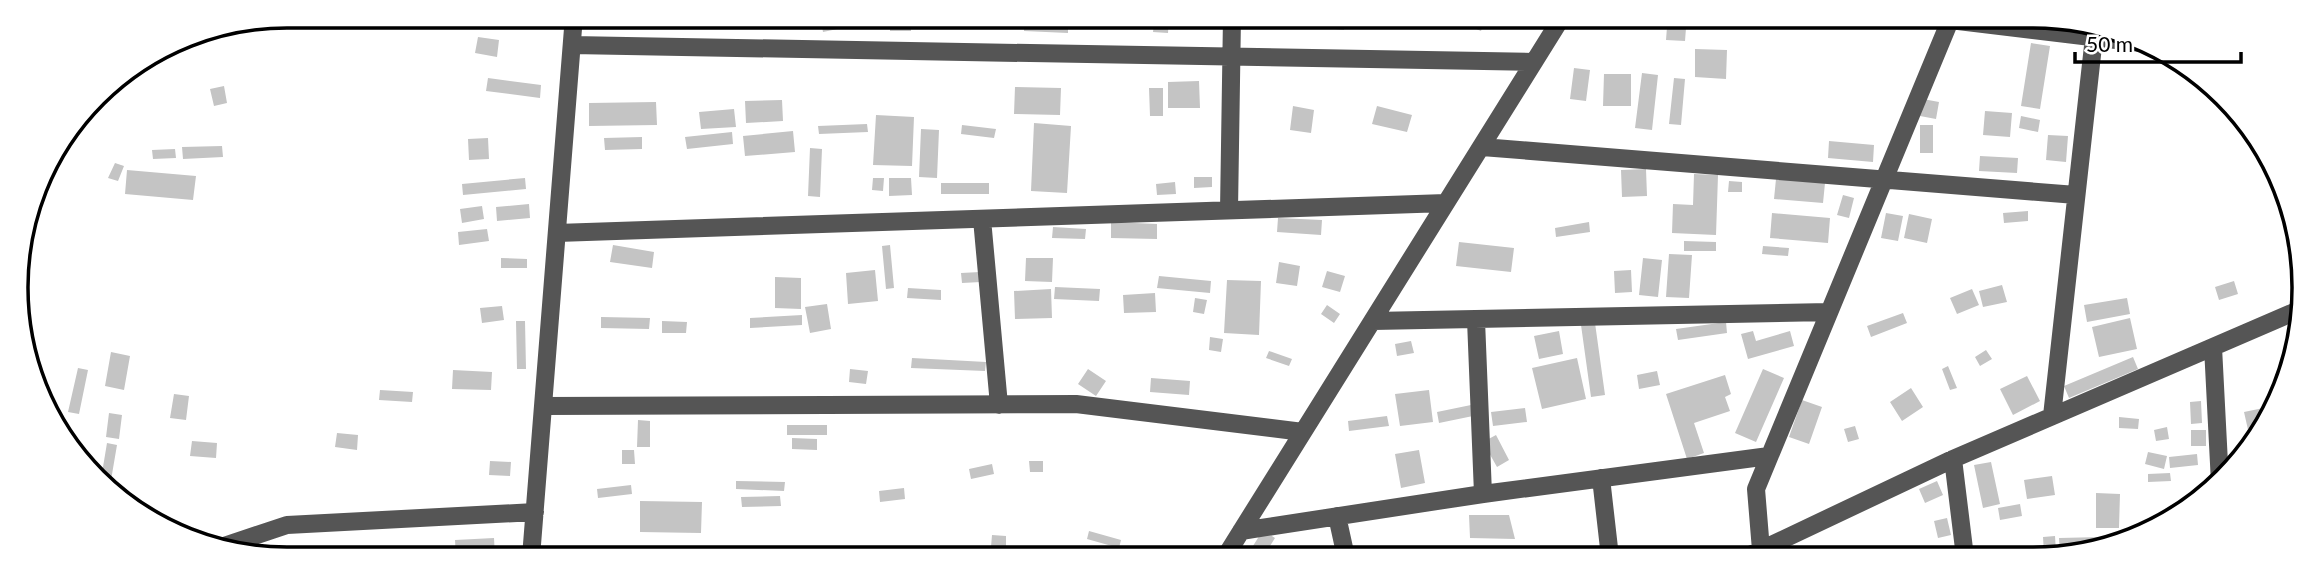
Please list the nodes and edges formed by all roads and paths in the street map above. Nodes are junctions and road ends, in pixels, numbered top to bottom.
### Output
1 (573, 28) edge
2 (1232, 28) edge
3 (1556, 28) edge
4 (1946, 28) edge
5 (2022, 28) edge
6 (2094, 37) junction
7 (2104, 38) edge
8 (572, 45) junction
9 (1231, 56) junction
10 (1535, 62) junction
11 (1482, 147) junction
12 (1884, 180) junction
13 (2076, 195) junction
14 (1446, 203) junction
15 (1229, 211) junction
16 (982, 219) junction
17 (557, 233) junction
18 (1829, 312) junction
19 (2290, 314) edge
20 (1476, 320) junction
21 (1373, 321) junction
22 (2213, 347) junction
23 (999, 405) junction
24 (543, 406) junction
25 (2052, 416) junction
26 (1303, 432) junction
27 (1769, 456) junction
28 (1953, 459) junction
29 (2219, 468) edge
30 (1601, 478) junction
31 (1483, 494) junction
32 (535, 512) junction
33 (1337, 516) junction
34 (1241, 531) junction
35 (237, 542) edge
36 (532, 547) edge
37 (1231, 547) edge
38 (1344, 547) edge
39 (1609, 547) edge
40 (1754, 547) edge
41 (1769, 547) edge
42 (1964, 547) edge

1 - 8 street
2 - 9 street
3 - 10 street
4 - 12 street
5 - 6 street
6 - 7 street
6 - 13 street
8 - 9 street
8 - 17 street
9 - 10 street
9 - 15 street
10 - 11 street
11 - 12 street
11 - 14 street
12 - 13 street
12 - 18 street
13 - 25 street
14 - 15 street
14 - 21 street
15 - 16 street
16 - 17 street
16 - 23 street
17 - 24 street
18 - 20 street
18 - 27 street
19 - 22 street
20 - 21 street
20 - 31 street
21 - 26 street
22 - 25 street
22 - 29 street
23 - 24 street
23 - 26 street
24 - 32 street
25 - 28 street
26 - 34 street
27 - 30 street
27 - 40 street
28 - 41 street
28 - 42 street
30 - 31 street
30 - 39 street
31 - 33 street
32 - 35 street
32 - 36 street
33 - 34 street
33 - 38 street
34 - 37 street

